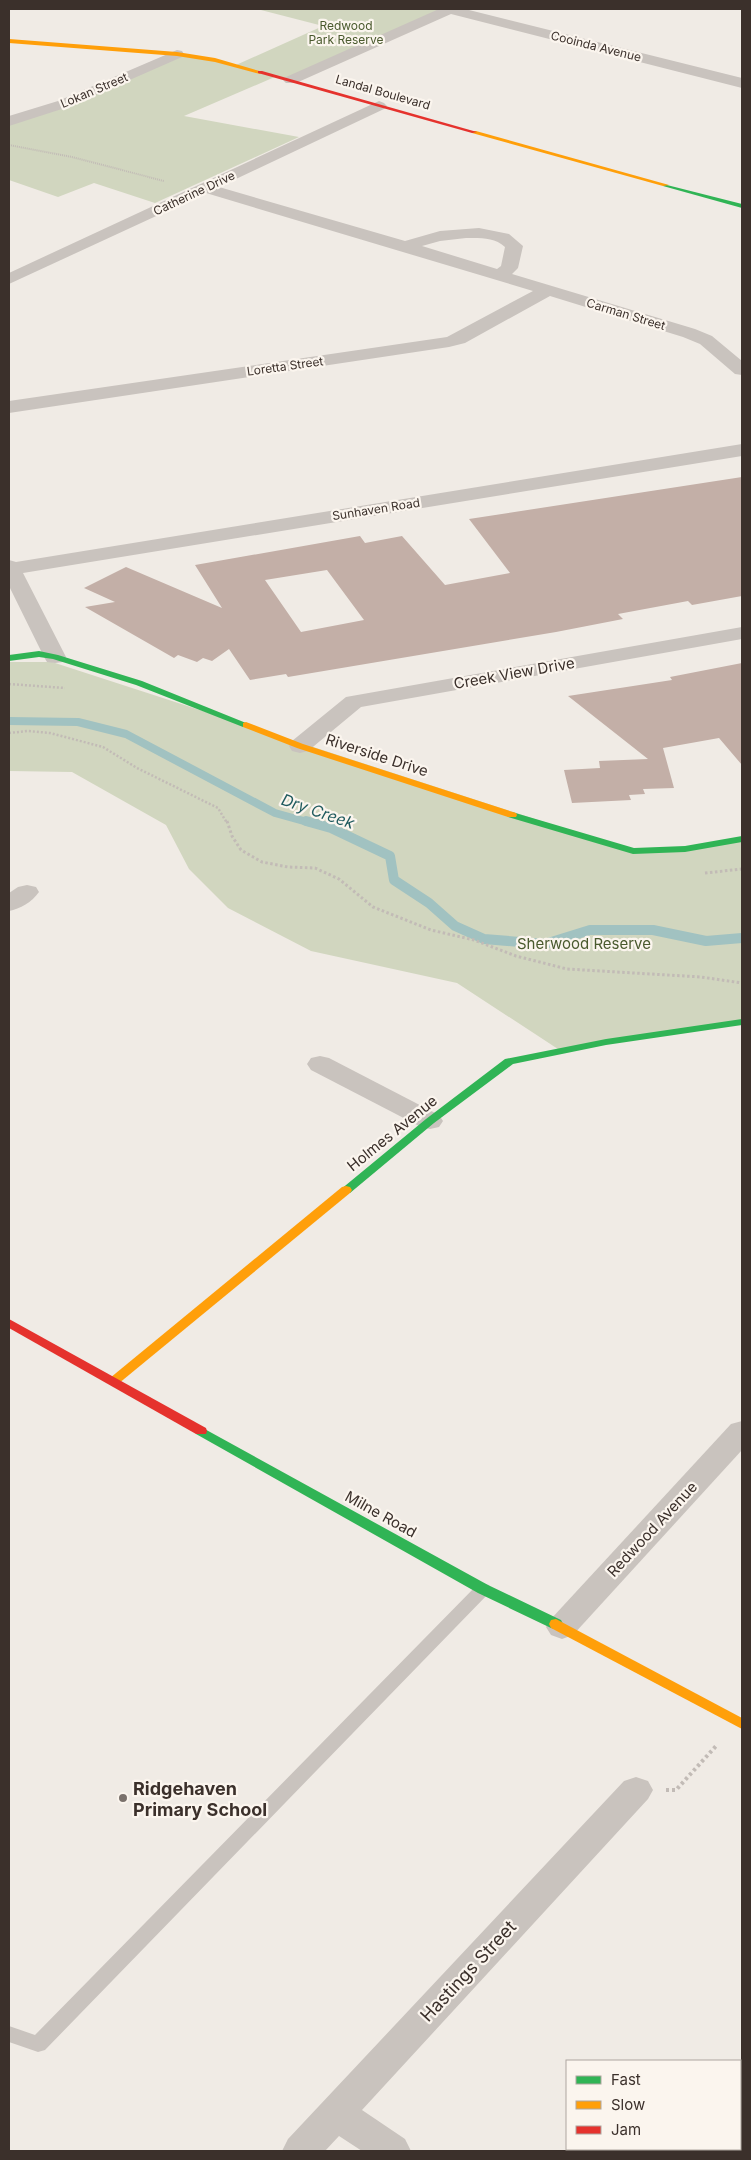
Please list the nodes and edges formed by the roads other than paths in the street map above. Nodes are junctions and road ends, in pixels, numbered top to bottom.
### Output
1 (450, 9) edge
2 (9, 41) edge
3 (177, 54) junction
4 (291, 80) junction
5 (742, 83) edge
6 (379, 106) junction
7 (9, 121) edge
8 (206, 188) junction
9 (741, 205) edge
10 (406, 247) junction
11 (500, 275) junction
12 (9, 279) edge
13 (549, 290) junction
14 (742, 370) edge
15 (9, 407) edge
16 (742, 450) edge
17 (10, 567) edge
18 (742, 633) edge
19 (55, 657) junction
20 (9, 658) edge
21 (300, 746) junction
22 (742, 839) edge
23 (742, 1022) edge
24 (320, 1064) dead end
25 (430, 1121) junction
26 (9, 1323) edge
27 (114, 1381) junction
28 (742, 1431) edge
29 (483, 1589) junction
30 (562, 1627) junction
31 (740, 1723) edge
32 (636, 1790) road end
33 (9, 2034) edge
34 (336, 2113) junction
35 (301, 2151) edge
36 (392, 2151) edge

1 - 4 street
1 - 5 street, Cooinda Avenue
2 - 3 street, Landal Boulevard
3 - 4 street, Landal Boulevard
3 - 7 street, Lokan Street
4 - 6 street, Landal Boulevard
6 - 8 street, Catherine Drive
6 - 9 street, Landal Boulevard
8 - 10 street, Carman Street
8 - 12 street, Catherine Drive
10 - 11 street, Carman Street
10 - 11 street
11 - 13 street, Carman Street
13 - 14 street, Carman Street
13 - 15 street, Loretta Street
16 - 17 street, Sunhaven Road
17 - 19 street
18 - 21 street, Creek View Drive
19 - 20 street, Riverside Drive
19 - 21 street, Riverside Drive
21 - 22 street, Riverside Drive
23 - 25 street, Holmes Avenue
24 - 25 street
25 - 27 street, Holmes Avenue
26 - 27 street, Milne Road
27 - 29 street, Milne Road
28 - 30 street, Redwood Avenue
29 - 30 street, Milne Road
29 - 33 lane
30 - 31 street, Milne Road
32 - 34 street, Hastings Street
34 - 35 street, Hastings Street
34 - 36 street

